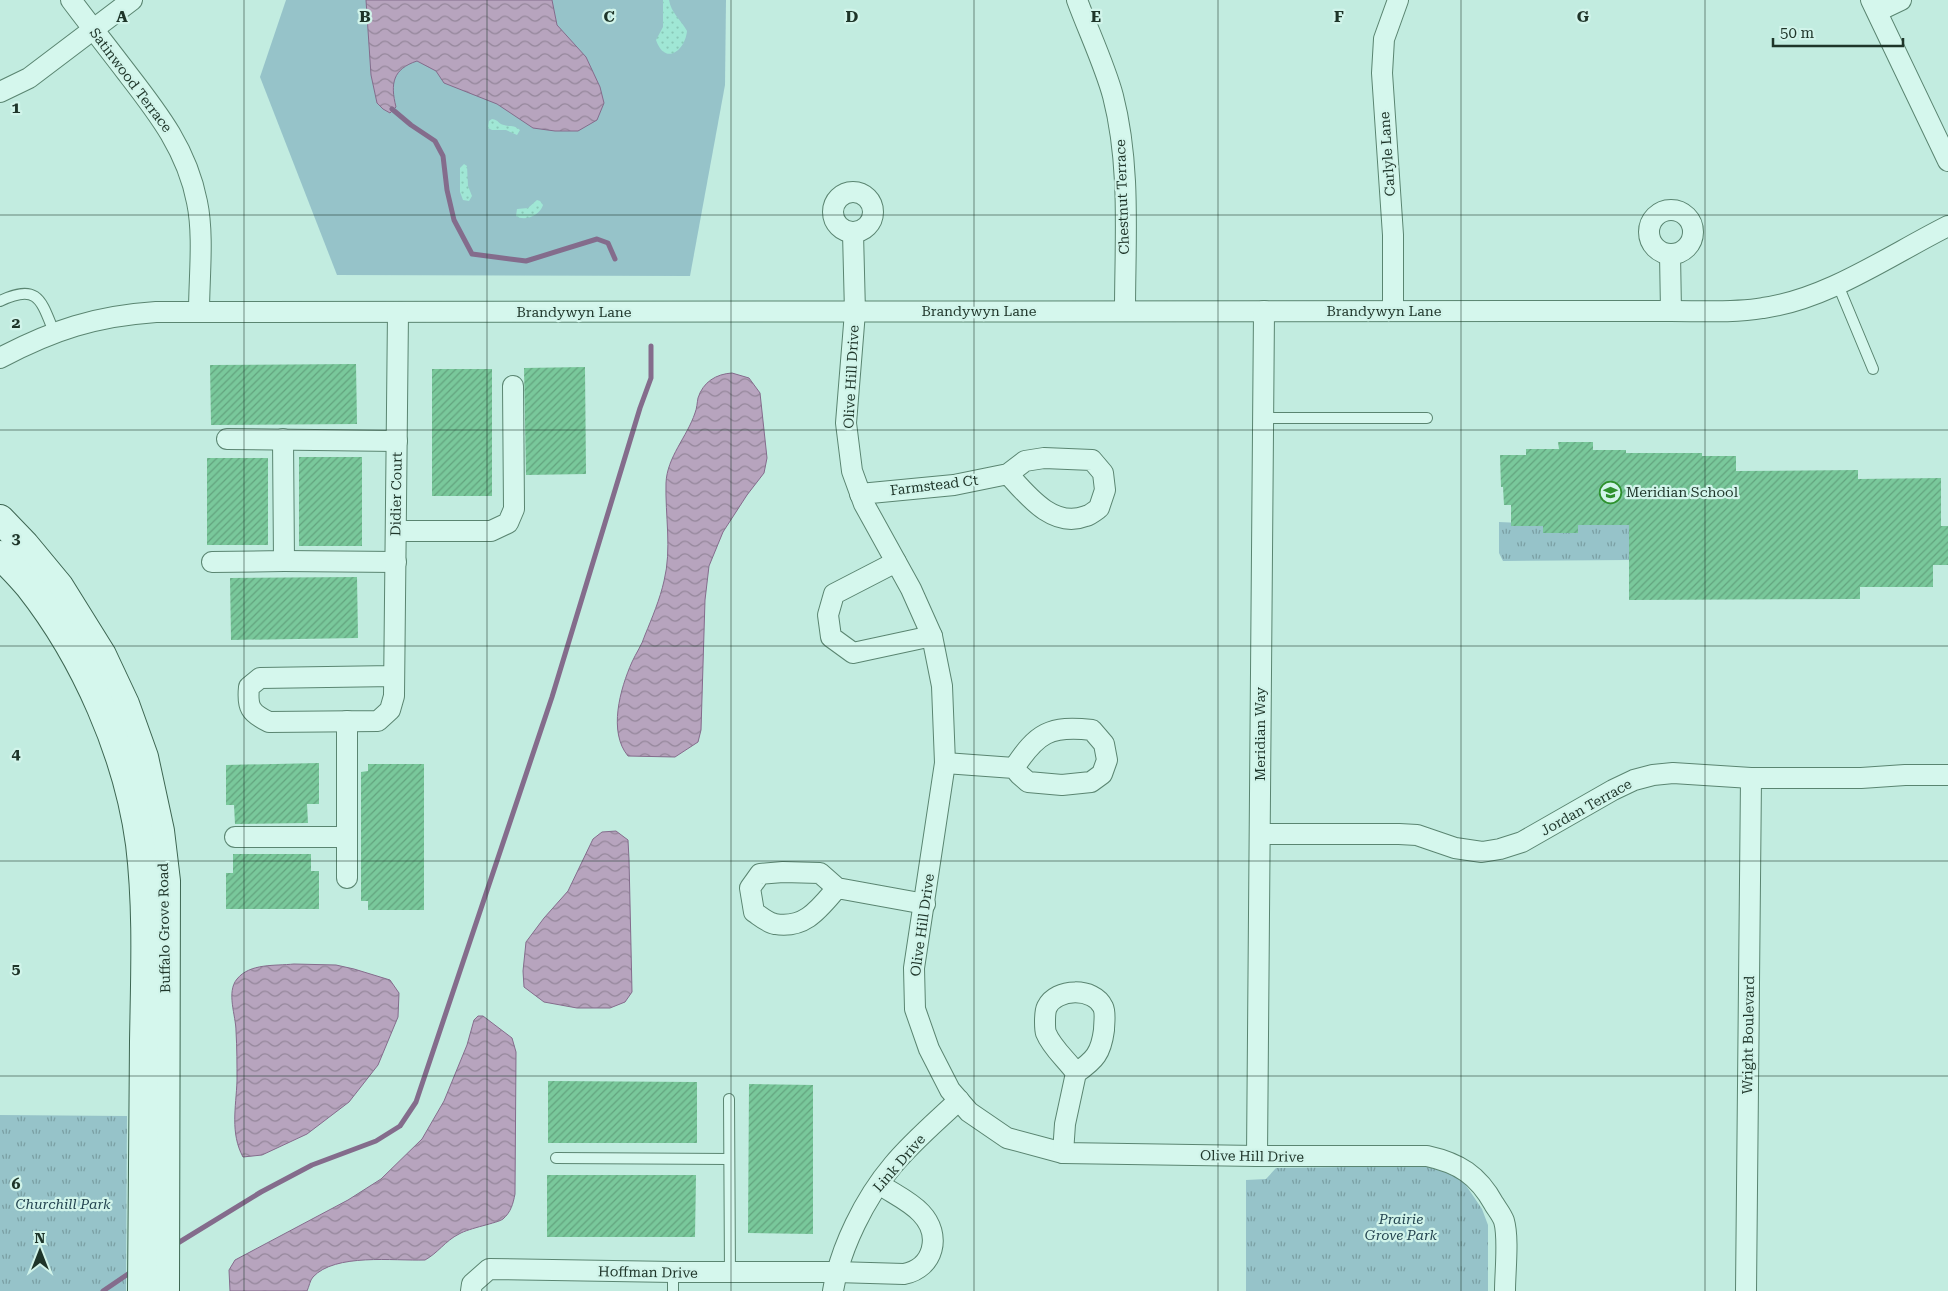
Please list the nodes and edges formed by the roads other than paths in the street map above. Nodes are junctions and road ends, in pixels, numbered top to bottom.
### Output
1 (71, 0) edge
2 (132, 0) edge
3 (1077, 0) edge
4 (1398, 0) edge
5 (1901, 0) edge
6 (1875, 5) edge
7 (94, 30) junction
8 (0, 92) edge
9 (1948, 161) edge
10 (1948, 226) edge
11 (853, 233) dead end
12 (1670, 254) dead end
13 (1838, 285) junction
14 (0, 301) edge
15 (1125, 311) junction
16 (1264, 311) junction
17 (1393, 311) junction
18 (1671, 311) junction
19 (200, 312) junction
20 (398, 312) junction
21 (855, 312) junction
22 (54, 332) junction
23 (0, 358) edge
24 (1873, 369) dead end
25 (513, 386) dead end
26 (1263, 418) junction
27 (1427, 418) dead end
28 (227, 439) dead end
29 (283, 439) junction
30 (397, 441) junction
31 (1008, 474) junction
32 (860, 494) junction
33 (0, 519) edge
34 (396, 531) junction
35 (0, 555) edge
36 (284, 561) junction
37 (212, 562) dead end
38 (396, 562) junction
39 (896, 562) junction
40 (932, 636) junction
41 (394, 676) junction
42 (347, 721) junction
43 (945, 763) junction
44 (1014, 768) dead end
45 (1948, 775) edge
46 (1751, 778) junction
47 (1260, 834) junction
48 (346, 836) junction
49 (235, 837) dead end
50 (347, 878) dead end
51 (837, 888) dead end
52 (925, 904) junction
53 (1076, 1073) dead end
54 (729, 1099) dead end
55 (959, 1100) junction
56 (1063, 1153) junction
57 (1257, 1156) junction
58 (556, 1158) dead end
59 (729, 1159) junction
60 (879, 1184) junction
61 (154, 1235) junction
62 (730, 1273) junction
63 (673, 1282) edge
64 (834, 1282) edge
65 (142, 1291) edge
66 (165, 1291) edge
67 (471, 1291) edge
68 (1505, 1291) edge
69 (1746, 1291) edge

1 - 7 street, Satinwood Terrace
2 - 7 street
3 - 15 street, Chestnut Terrace
4 - 17 street, Carlyle Lane
5 - 6 street
6 - 9 street
7 - 8 street
7 - 19 street, Satinwood Terrace
10 - 13 street, Brandywyn Lane
11 - 21 street, Olive Hill Drive
12 - 18 street
13 - 18 street, Brandywyn Lane
13 - 24 lane
14 - 22 lane
15 - 16 street, Brandywyn Lane
15 - 21 street, Brandywyn Lane
16 - 17 street, Brandywyn Lane
16 - 26 street, Meridian Way
17 - 18 street, Brandywyn Lane
19 - 20 street, Brandywyn Lane
19 - 22 street, Brandywyn Lane
20 - 21 street, Brandywyn Lane
20 - 30 street, Didier Court
21 - 32 street, Olive Hill Drive
22 - 23 street, Brandywyn Lane
25 - 34 street
26 - 27 lane
26 - 47 street, Meridian Way
28 - 29 street
29 - 30 street
29 - 36 street
30 - 34 street, Didier Court
31 - 31 street, Farmstead Ct
31 - 32 street, Farmstead Ct
32 - 39 street, Olive Hill Drive
33 - 61 main road, Buffalo Grove Road
34 - 38 street, Didier Court
35 - 61 main road, Buffalo Grove Road
36 - 37 street
36 - 38 street
38 - 41 street, Didier Court
39 - 40 street, Olive Hill Drive
39 - 40 street
40 - 43 street, Olive Hill Drive
41 - 42 street, Didier Court
41 - 42 street, Didier Court
42 - 48 street
43 - 44 street
43 - 52 street, Olive Hill Drive
45 - 46 street, Jordan Terrace
46 - 47 street, Jordan Terrace
46 - 69 street, Wright Boulevard
47 - 57 street, Meridian Way
48 - 49 street
48 - 50 street
51 - 52 street
52 - 55 street, Olive Hill Drive
53 - 56 street
54 - 59 lane
55 - 56 street, Olive Hill Drive
55 - 60 street, Link Drive
56 - 57 street, Olive Hill Drive
57 - 68 street, Olive Hill Drive
58 - 59 lane
59 - 62 lane
60 - 64 street, Link Drive
60 - 64 street, Hoffman Drive
61 - 65 main road, Buffalo Grove Road
61 - 66 main road, Buffalo Grove Road
62 - 63 street, Hoffman Drive
62 - 64 street, Hoffman Drive
63 - 67 street, Hoffman Drive

